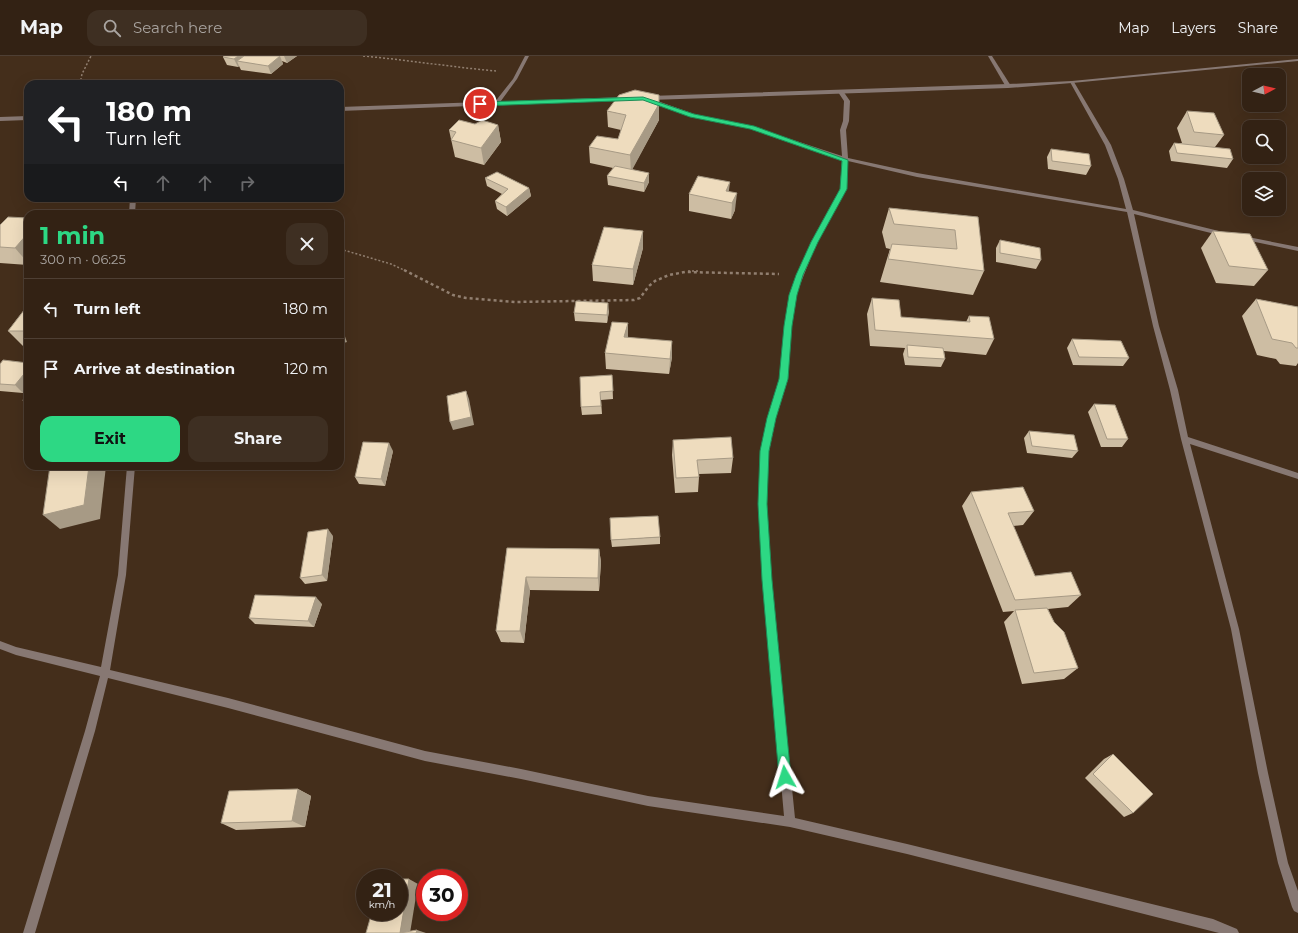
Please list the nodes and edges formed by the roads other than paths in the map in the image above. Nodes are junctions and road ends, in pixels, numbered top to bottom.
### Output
1 (527, 56) edge
2 (990, 56) edge
3 (1298, 60) edge
4 (1072, 82) junction
5 (1008, 86) junction
6 (841, 92) junction
7 (636, 99) edge
8 (496, 104) junction
9 (344, 109) edge
10 (24, 118) edge
11 (0, 119) edge
12 (845, 160) junction
13 (1130, 211) junction
14 (1229, 235) edge
15 (1236, 237) edge
16 (1298, 249) edge
17 (1185, 438) junction
18 (131, 470) edge
19 (1298, 476) edge
20 (0, 645) edge
21 (106, 673) junction
22 (790, 822) junction
23 (1298, 907) edge
24 (29, 933) edge
25 (1233, 933) edge

1 - 8 street
2 - 5 street
3 - 4 street
4 - 5 street
4 - 13 street
5 - 6 street
6 - 12 street
6 - 12 street
7 - 8 street
8 - 9 street
10 - 11 street
12 - 13 street
12 - 22 street
13 - 14 street
13 - 17 street
15 - 16 street
17 - 19 street
17 - 23 street
18 - 21 street
20 - 21 street
21 - 22 street
21 - 24 street
22 - 25 street

